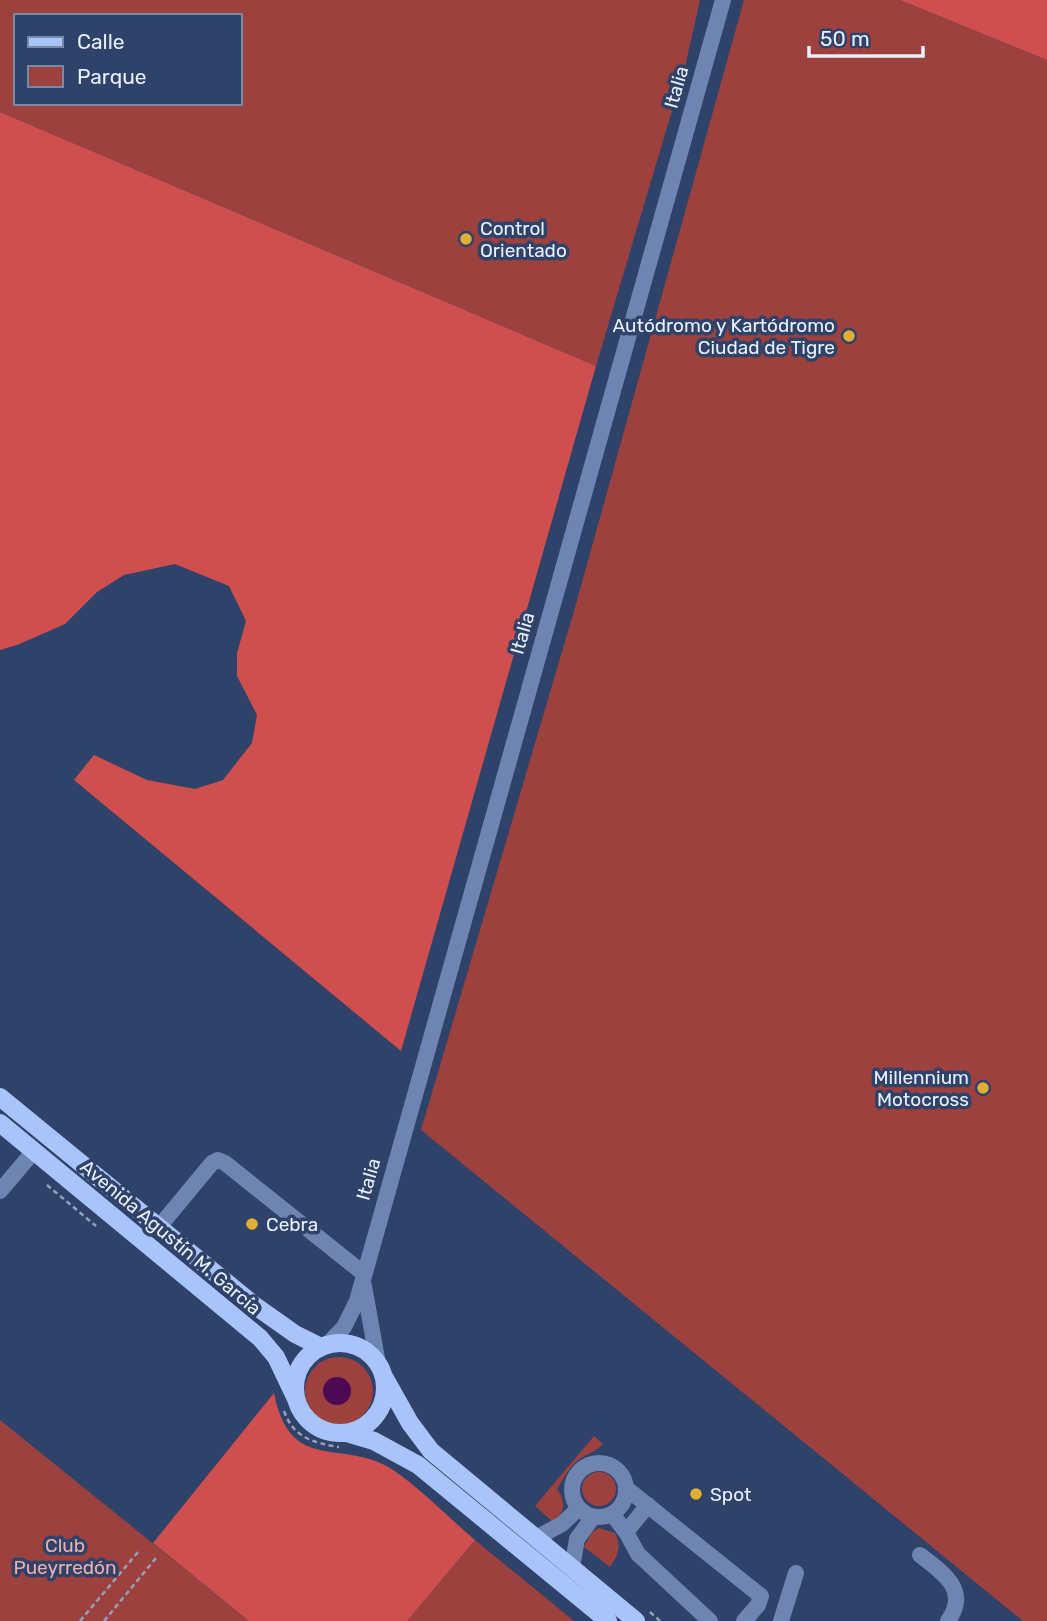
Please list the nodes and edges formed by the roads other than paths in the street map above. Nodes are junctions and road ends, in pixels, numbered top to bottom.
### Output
1 (723, 0) edge
2 (0, 1097) edge
3 (0, 1123) edge
4 (34, 1151) junction
5 (0, 1191) edge
6 (159, 1227) junction
7 (363, 1275) junction
8 (324, 1346) junction
9 (381, 1369) junction
10 (296, 1399) junction
11 (347, 1433) junction
12 (626, 1488) junction
13 (648, 1505) junction
14 (586, 1512) junction
15 (612, 1514) junction
16 (626, 1532) junction
17 (536, 1538) junction
18 (920, 1555) dead end
19 (572, 1568) junction
20 (796, 1573) dead end
21 (608, 1621) edge
22 (636, 1621) edge
23 (710, 1621) edge
24 (744, 1621) edge
25 (781, 1621) edge
26 (948, 1621) edge

1 - 7 street, Italia
2 - 6 main road, Avenida Agustín M. García
3 - 4 main road, Avenida Agustín M. García
4 - 5 street
4 - 10 main road, Avenida Agustín M. García
6 - 7 street
6 - 8 main road, Avenida Agustín M. García
7 - 8 street, Italia
7 - 9 street, Italia
8 - 9 main road
8 - 10 main road
9 - 11 main road
9 - 17 main road
10 - 11 main road
11 - 21 main road
12 - 13 street
12 - 14 street
12 - 15 street
13 - 16 street
13 - 24 street
14 - 15 street
14 - 17 street
14 - 19 street
15 - 16 street
16 - 23 street
17 - 19 main road
18 - 26 street
19 - 22 main road
20 - 25 street

